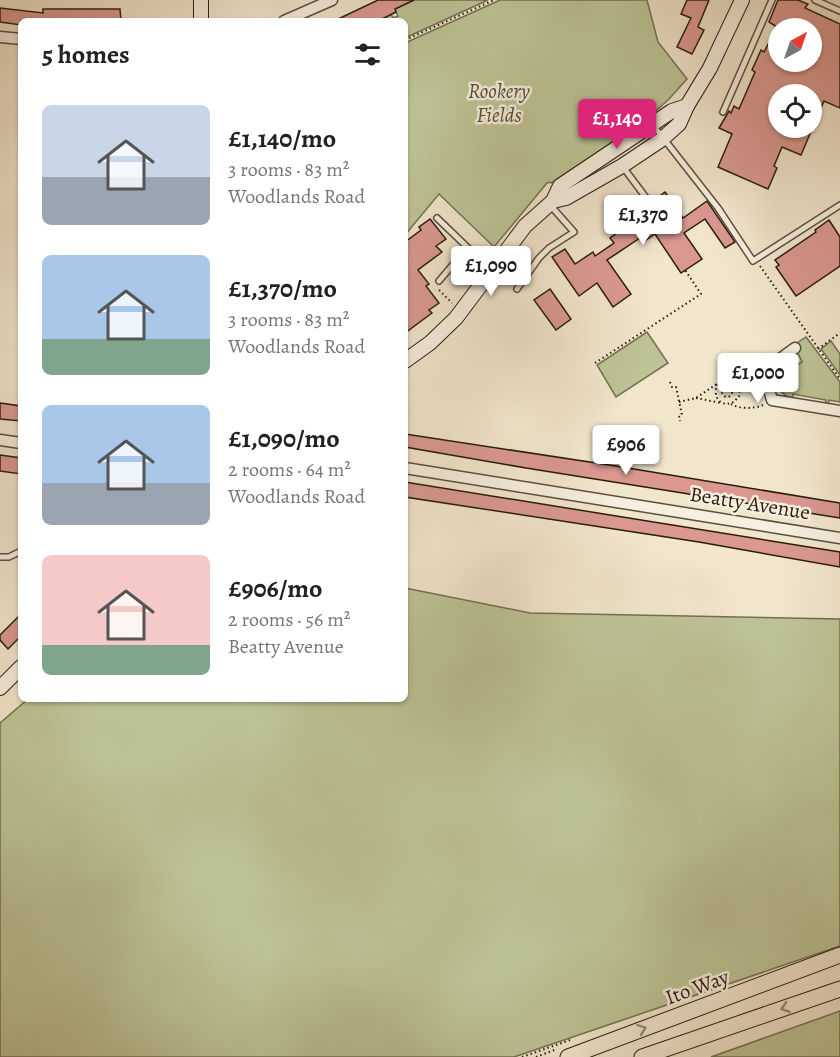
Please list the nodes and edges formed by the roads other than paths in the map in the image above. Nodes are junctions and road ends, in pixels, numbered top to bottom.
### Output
1 (201, 0) edge
2 (332, 0) edge
3 (742, 0) edge
4 (772, 0) edge
5 (815, 0) edge
6 (840, 11) edge
7 (201, 18) edge
8 (291, 18) edge
9 (0, 38) edge
10 (18, 39) edge
11 (687, 106) junction
12 (723, 112) dead end
13 (653, 125) junction
14 (663, 138) junction
15 (622, 166) junction
16 (551, 203) junction
17 (840, 205) edge
18 (437, 218) dead end
19 (620, 220) dead end
20 (467, 248) junction
21 (491, 270) junction
22 (439, 280) dead end
23 (517, 289) dead end
24 (795, 348) dead end
25 (408, 355) edge
26 (840, 411) edge
27 (0, 440) edge
28 (18, 443) edge
29 (408, 468) edge
30 (840, 538) edge
31 (18, 552) edge
32 (0, 556) edge
33 (18, 670) edge
34 (0, 687) edge
35 (840, 955) edge
36 (840, 989) edge
37 (568, 1057) edge
38 (642, 1057) edge

1 - 7 street
2 - 8 street
3 - 11 street
4 - 12 lane
5 - 6 lane
9 - 10 street
11 - 13 street
11 - 14 street
13 - 14 lane
13 - 16 street
14 - 15 street
14 - 17 lane
15 - 16 street
15 - 19 lane
16 - 21 street
16 - 23 lane
18 - 20 lane
20 - 21 lane
20 - 22 lane
21 - 25 street
24 - 26 street
27 - 28 street
29 - 30 street, Beatty Avenue
31 - 32 lane
33 - 34 street
37 -> 35 main road, Ito Way
36 -> 38 main road

